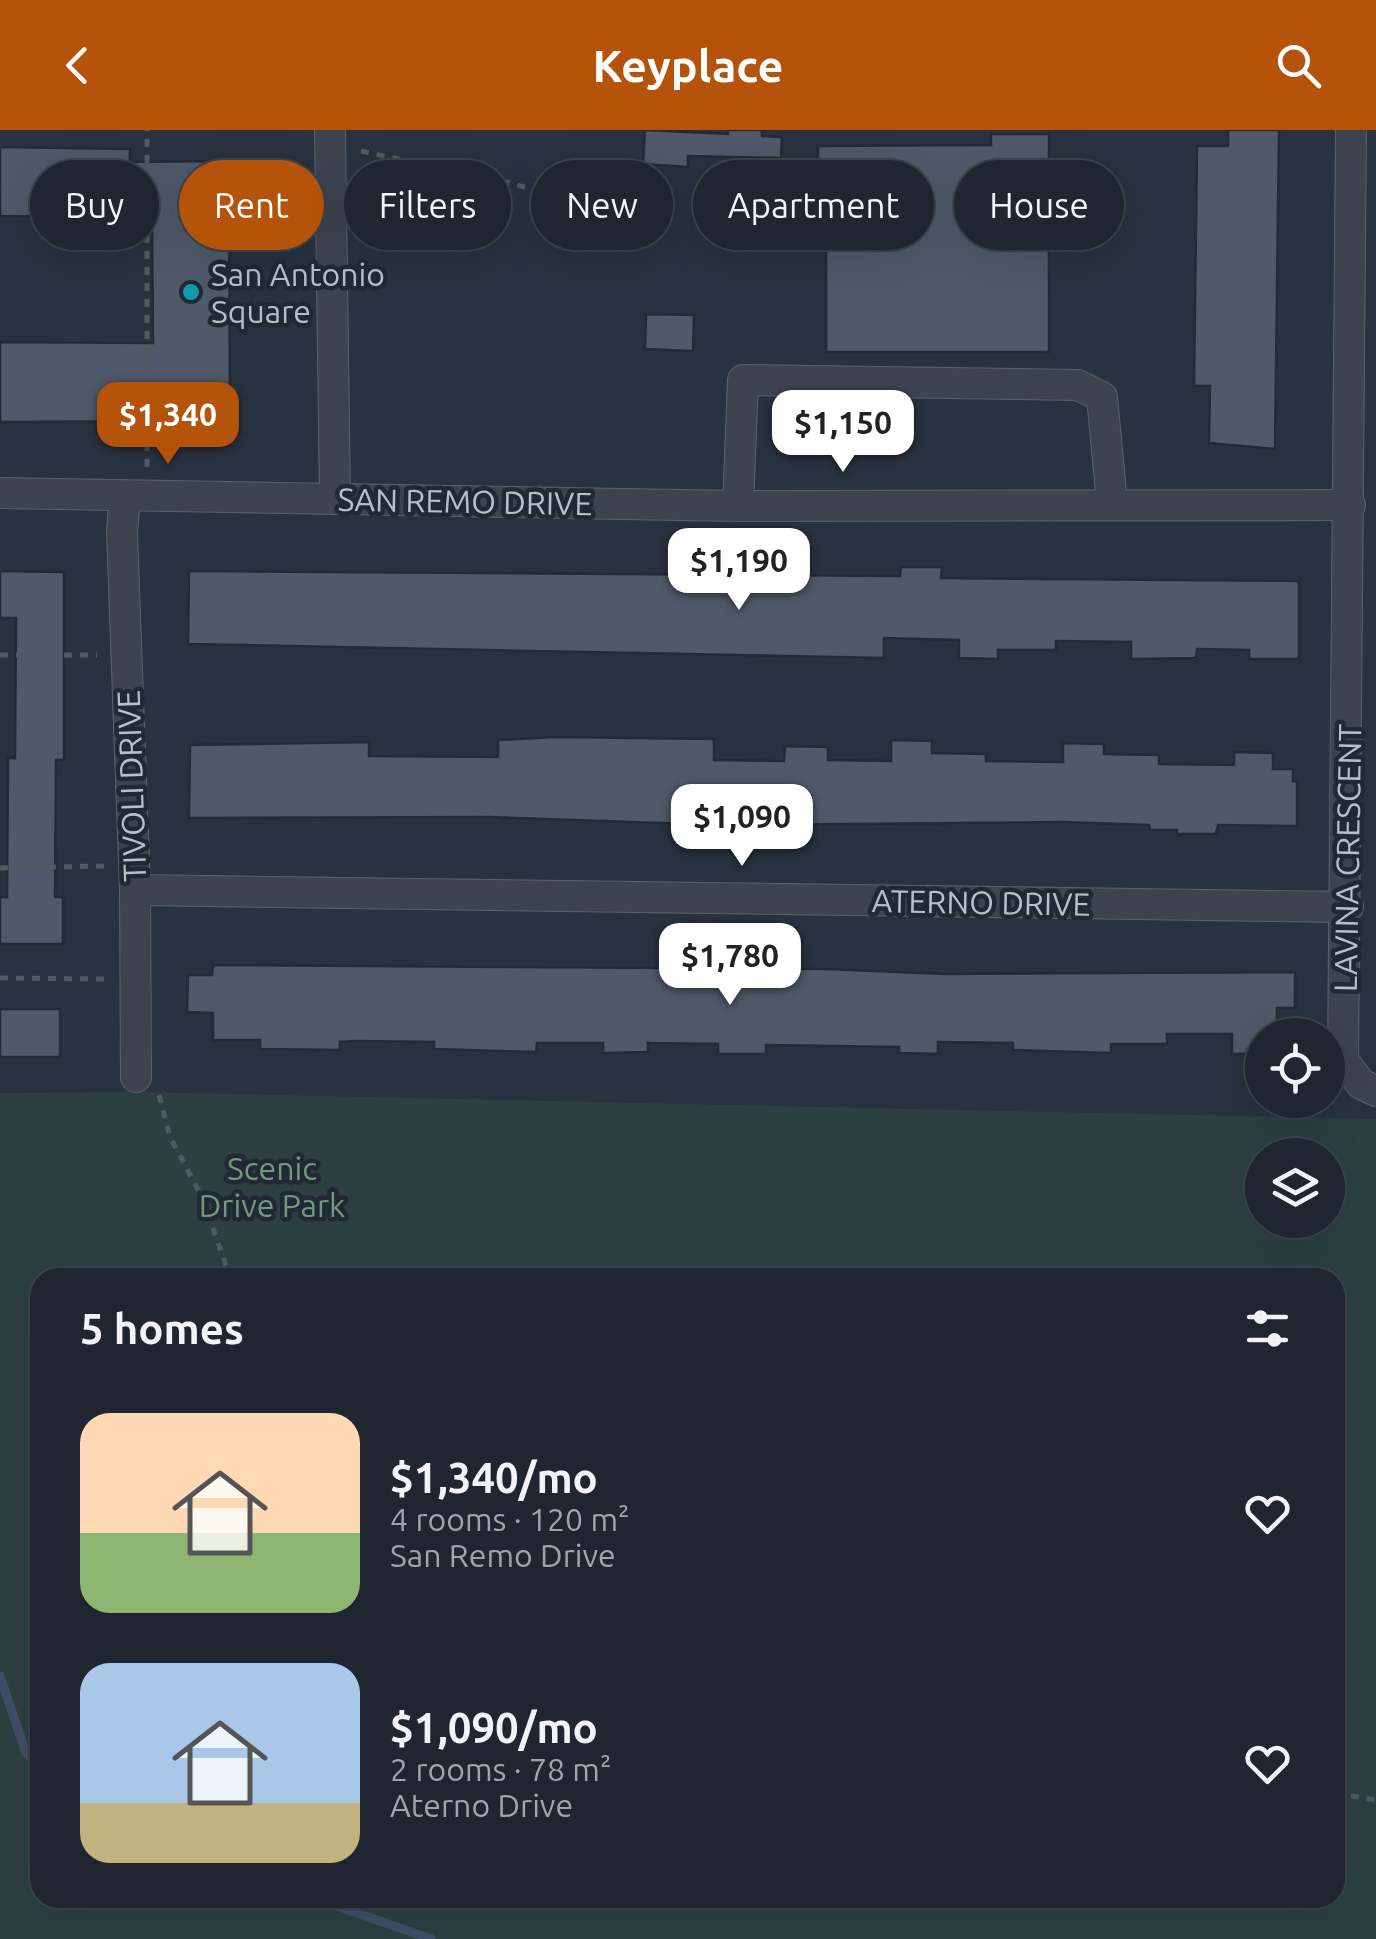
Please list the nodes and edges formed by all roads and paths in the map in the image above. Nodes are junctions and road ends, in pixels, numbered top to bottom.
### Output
1 (148, 130) edge
2 (330, 130) edge
3 (1352, 130) edge
4 (358, 150) dead end
5 (531, 189) edge
6 (136, 485) junction
7 (0, 493) edge
8 (335, 498) junction
9 (1112, 504) junction
10 (1350, 505) junction
11 (738, 506) junction
12 (0, 655) edge
13 (110, 656) dead end
14 (1362, 718) edge
15 (110, 866) dead end
16 (0, 868) edge
17 (135, 890) junction
18 (1348, 907) junction
19 (0, 978) edge
20 (109, 979) dead end
21 (136, 1077) joint
22 (1376, 1091) edge
23 (227, 1268) edge
24 (1345, 1795) edge
25 (1376, 1800) edge

1 - 6 path
2 - 8 street
3 - 10 street, LAVINA CRESCENT
4 - 5 path
6 - 7 street, SAN REMO DRIVE
6 - 8 street, SAN REMO DRIVE
6 - 17 street, TIVOLI DRIVE
8 - 11 street, SAN REMO DRIVE
9 - 10 street, SAN REMO DRIVE
9 - 11 street, SAN REMO DRIVE
9 - 11 street
10 - 14 street, LAVINA CRESCENT
12 - 13 path
14 - 18 street, LAVINA CRESCENT
15 - 16 path
17 - 18 street, ATERNO DRIVE
17 - 21 street, TIVOLI DRIVE
18 - 22 street, LAVINA CRESCENT
19 - 20 path
21 - 23 path
24 - 25 path

